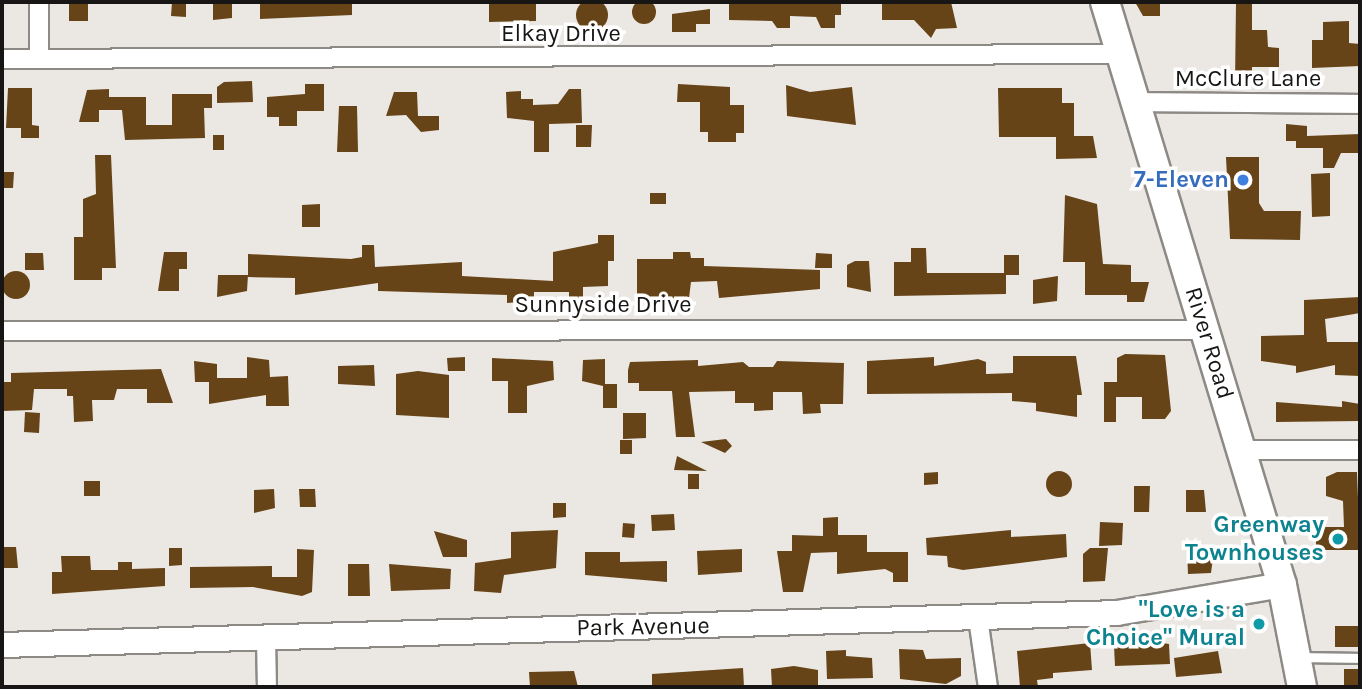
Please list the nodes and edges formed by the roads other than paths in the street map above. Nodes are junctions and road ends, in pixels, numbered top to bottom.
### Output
1 (39, 2) edge
2 (1105, 2) edge
3 (1121, 54) junction
4 (2, 59) edge
5 (39, 59) junction
6 (1136, 102) junction
7 (1360, 104) edge
8 (1205, 330) junction
9 (2, 331) edge
10 (1241, 450) junction
11 (1360, 450) edge
12 (1282, 585) junction
13 (978, 618) junction
14 (266, 637) junction
15 (2, 645) edge
16 (1296, 657) junction
17 (1360, 658) edge
18 (267, 687) edge
19 (988, 687) edge
20 (1302, 687) edge

1 - 5 street
2 - 3 main road, River Road
3 - 5 street, Elkay Drive
3 - 6 main road, River Road
4 - 5 street, Elkay Drive
6 - 7 street, McClure Lane
6 - 8 main road, River Road
8 - 9 street, Sunnyside Drive
8 - 10 main road, River Road
10 - 11 street
10 - 12 main road, River Road
12 - 13 street, Park Avenue
12 - 16 main road, River Road
13 - 14 street, Park Avenue
13 - 19 street
14 - 15 street, Park Avenue
14 - 18 street
16 - 17 lane
16 - 20 main road, River Road

